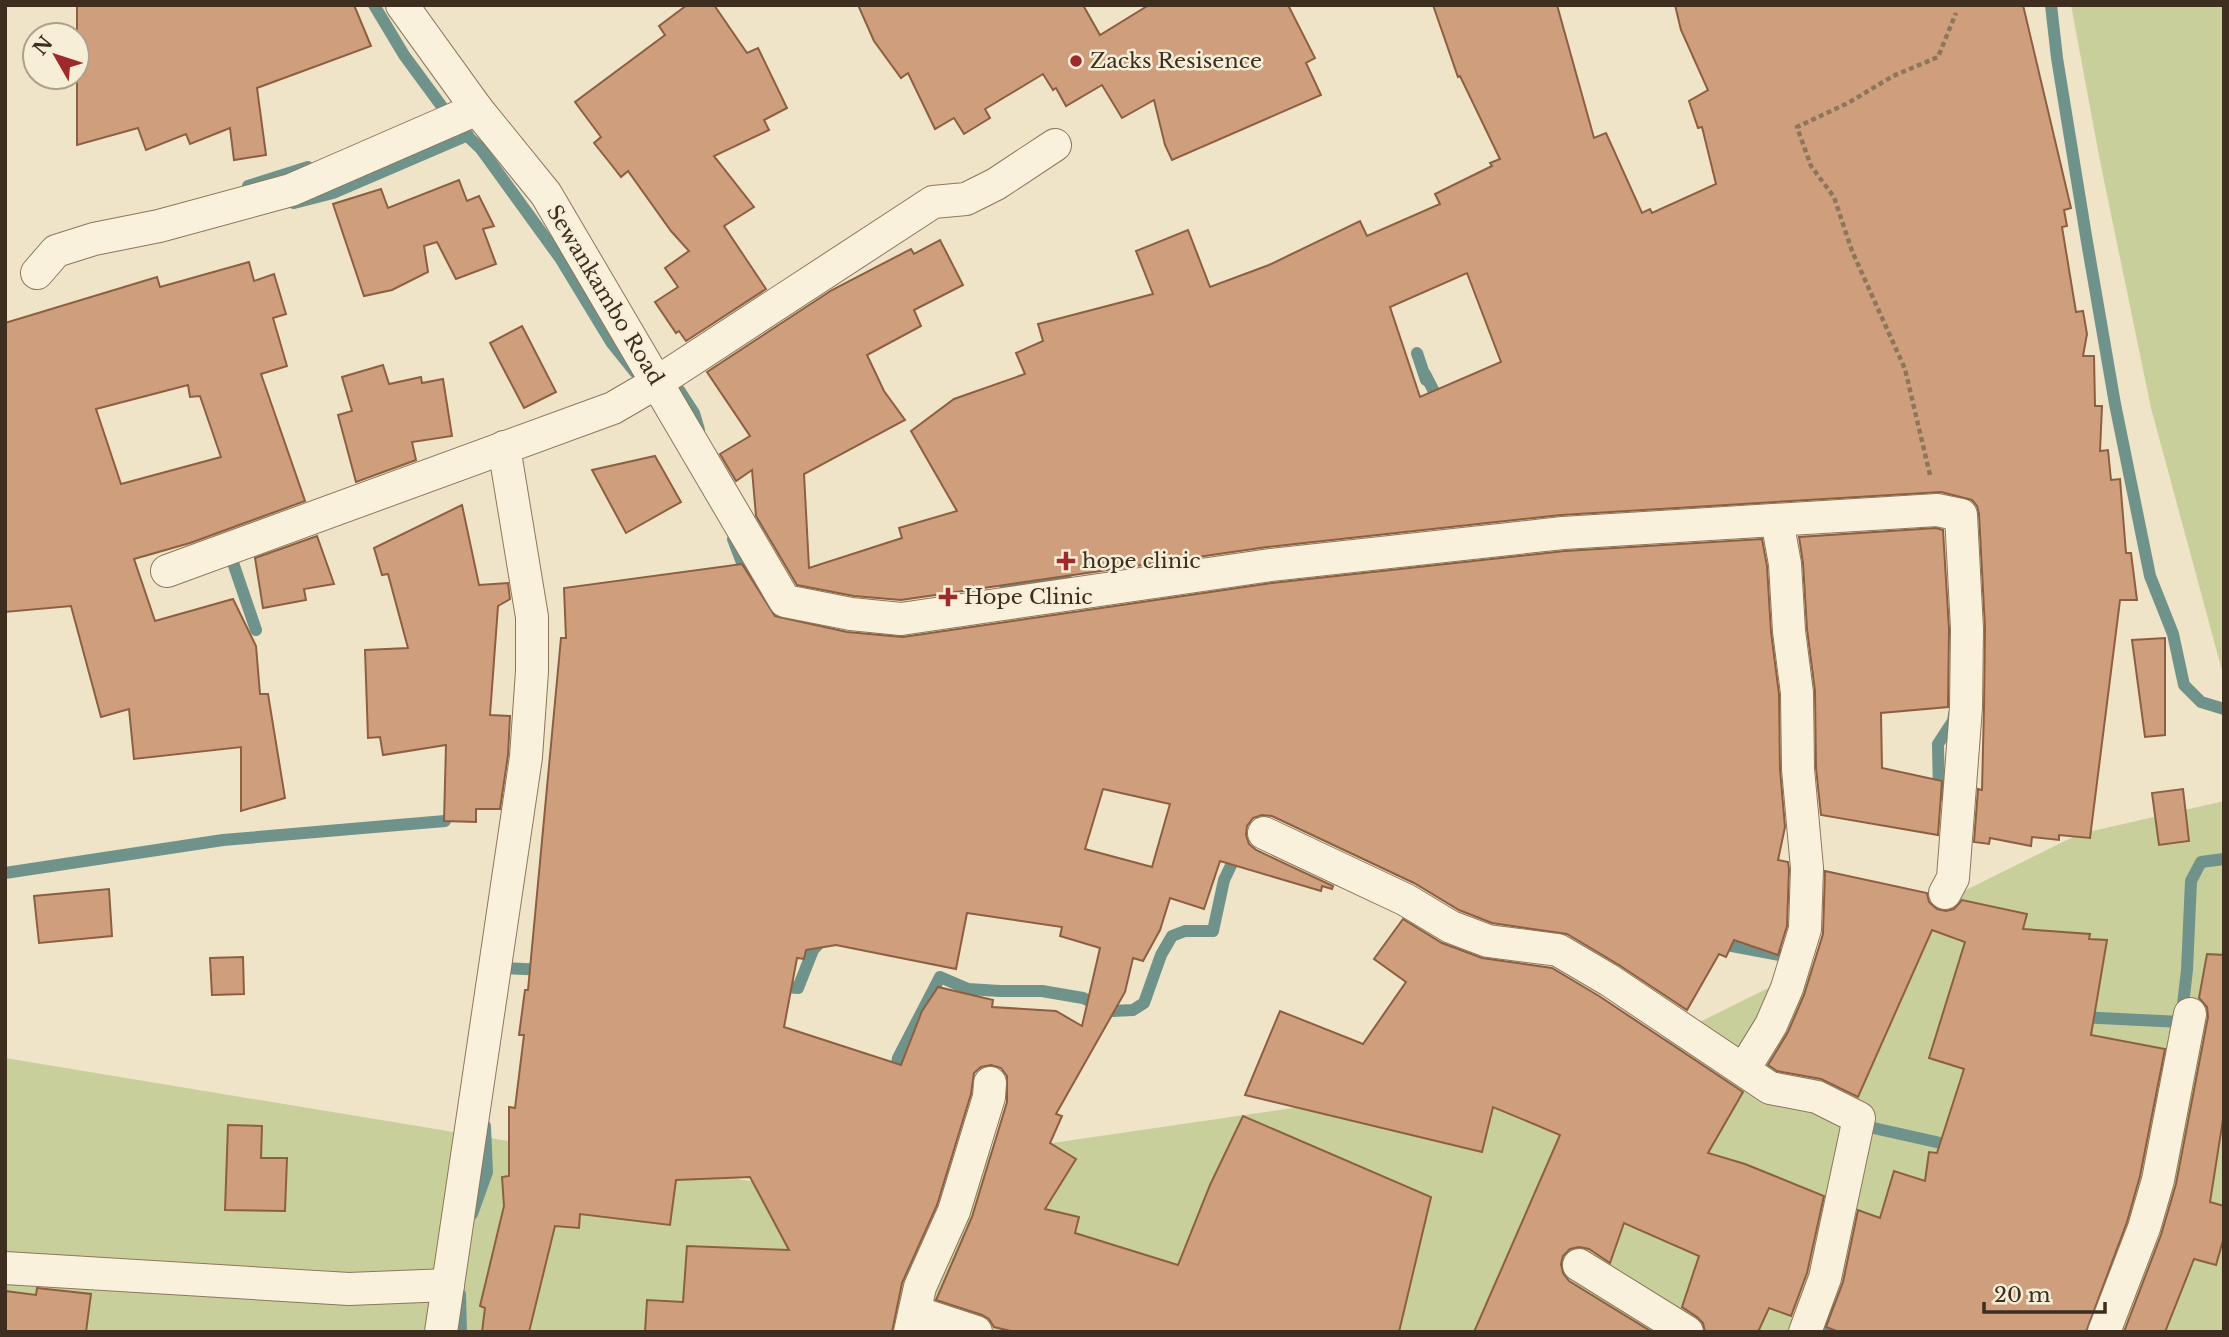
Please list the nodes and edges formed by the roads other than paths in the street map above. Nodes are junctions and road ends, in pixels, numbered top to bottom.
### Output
1 (402, 5) edge
2 (477, 108) junction
3 (1055, 145) dead end
4 (37, 273) dead end
5 (656, 383) junction
6 (504, 447) junction
7 (1777, 520) junction
8 (167, 571) dead end
9 (1264, 833) dead end
10 (1945, 893) dead end
11 (2190, 1014) dead end
12 (1744, 1069) junction
13 (990, 1083) dead end
14 (1578, 1265) dead end
15 (5, 1268) edge
16 (448, 1285) junction
17 (912, 1322) edge
18 (441, 1332) edge
19 (976, 1332) edge
20 (1687, 1332) edge
21 (1805, 1332) edge
22 (2104, 1332) edge

1 - 2 street, Sewankambo Road
2 - 4 street
2 - 5 street, Sewankambo Road
3 - 5 street
5 - 6 street
5 - 7 street, Sewankambo Road
6 - 8 street
6 - 16 street
7 - 10 street
7 - 12 street
9 - 12 street
11 - 22 street
12 - 21 street
13 - 17 street
14 - 20 street
15 - 16 street
16 - 18 street
17 - 19 street

